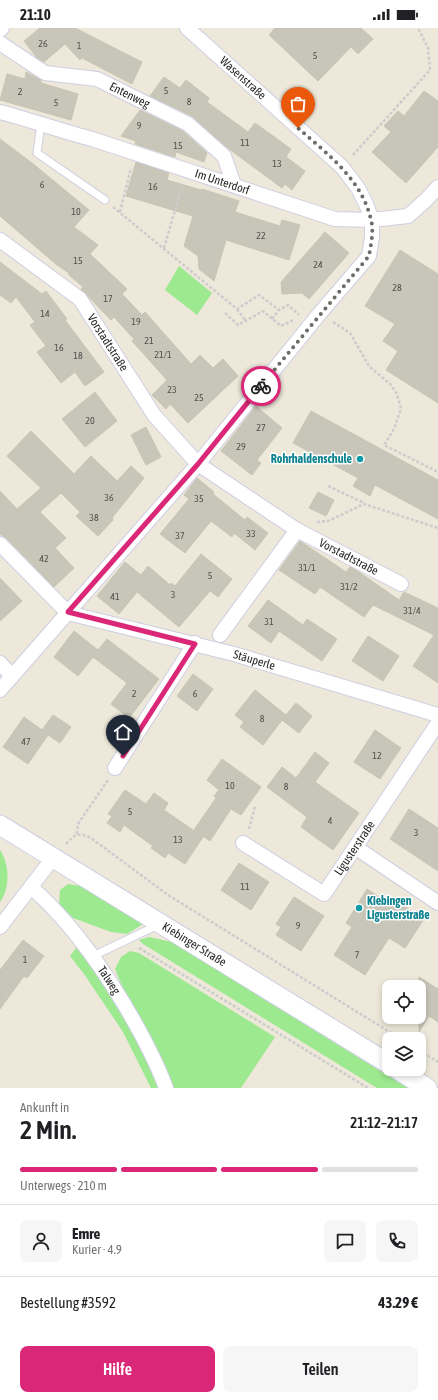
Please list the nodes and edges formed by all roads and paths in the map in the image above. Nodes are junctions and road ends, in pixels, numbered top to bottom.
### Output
1 (187, 28) edge
2 (418, 28) edge
3 (0, 43) edge
4 (0, 112) edge
5 (41, 123) junction
6 (134, 153) junction
7 (342, 167) junction
8 (187, 170) junction
9 (234, 185) junction
10 (438, 187) edge
11 (105, 200) joint
12 (120, 212) junction
13 (372, 220) junction
14 (0, 240) edge
15 (164, 248) junction
16 (237, 309) junction
17 (279, 310) junction
18 (225, 313) dead end
19 (320, 313) junction
20 (272, 319) junction
21 (246, 321) junction
22 (281, 326) dead end
23 (198, 464) junction
24 (438, 472) edge
25 (328, 486) dead end
26 (364, 504) junction
27 (438, 528) edge
28 (297, 530) junction
29 (0, 544) edge
30 (401, 584) dead end
31 (68, 612) junction
32 (220, 635) dead end
33 (195, 644) junction
34 (0, 663) edge
35 (12, 676) junction
36 (0, 690) edge
37 (438, 715) edge
38 (438, 722) edge
39 (115, 768) joint
40 (255, 806) dead end
41 (0, 825) edge
42 (77, 834) junction
43 (244, 844) joint
44 (355, 847) junction
45 (53, 858) junction
46 (31, 887) junction
47 (438, 903) edge
48 (160, 924) junction
49 (0, 927) edge
50 (126, 941) junction
51 (93, 956) junction
52 (390, 1032) edge
53 (426, 1054) edge
54 (382, 1060) edge
55 (438, 1062) edge
56 (408, 1076) edge
57 (166, 1088) edge
58 (368, 1088) edge
59 (427, 1088) edge

1 - 7 street, Wasenstraße
2 - 7 path
3 - 9 street, Entenweg
4 - 5 street, Im Unterdorf
5 - 6 street, Im Unterdorf
5 - 11 lane
6 - 8 street, Im Unterdorf
6 - 12 path
7 - 13 street, Wasenstraße
8 - 9 street, Im Unterdorf
8 - 15 path
9 - 13 street, Im Unterdorf
10 - 13 street, Im Unterdorf
11 - 12 path
12 - 15 path
13 - 19 street
14 - 23 street, Vorstadtstraße
15 - 16 path
16 - 17 path
16 - 21 path
17 - 19 path
17 - 20 path
18 - 21 path
19 - 23 street
19 - 24 path
20 - 21 path
20 - 22 path
23 - 28 street, Vorstadtstraße
23 - 31 street
25 - 26 path
26 - 27 path
26 - 28 path
28 - 30 street, Vorstadtstraße
28 - 32 street
29 - 31 street
31 - 33 street, Stäuperle
31 - 35 street
33 - 37 street, Stäuperle
33 - 39 street
34 - 35 street
35 - 36 street
38 - 44 street, Ligusterstraße
39 - 42 path
40 - 43 path
41 - 45 street, Kiebinger Straße
42 - 45 path
42 - 52 path
43 - 44 street, Ligusterstraße
44 - 47 street
45 - 46 street
45 - 48 street, Kiebinger Straße
46 - 49 street
46 - 51 street, Talweg
48 - 50 lane
48 - 54 street, Kiebinger Straße
50 - 51 lane
50 - 58 path
51 - 57 street, Talweg
53 - 55 path
56 - 59 street

